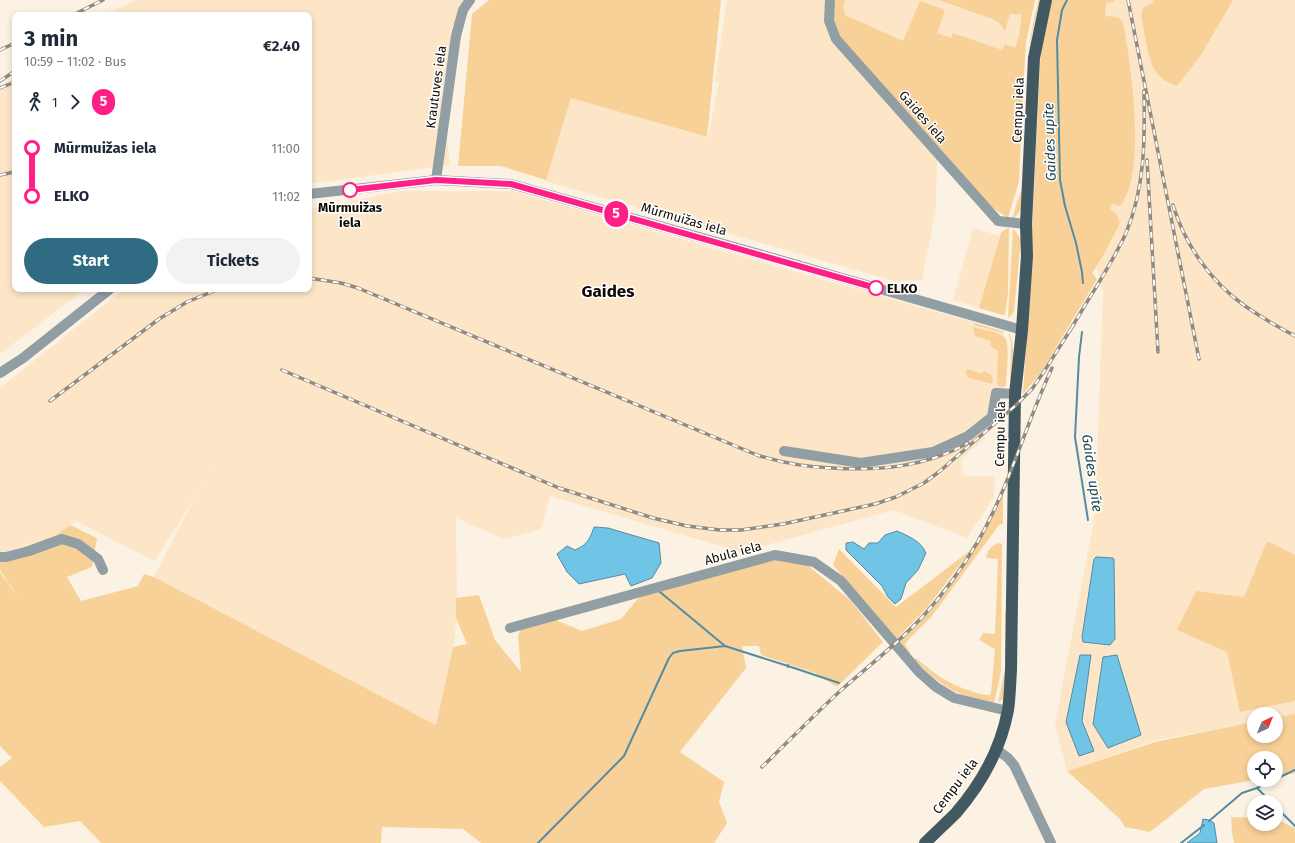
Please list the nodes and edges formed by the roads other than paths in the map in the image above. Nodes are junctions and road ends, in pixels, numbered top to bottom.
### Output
1 (470, 0) edge
2 (830, 0) edge
3 (1046, 0) edge
4 (436, 180) junction
5 (312, 194) edge
6 (1026, 224) junction
7 (105, 292) edge
8 (1022, 330) junction
9 (0, 373) edge
10 (1015, 394) junction
11 (784, 451) dead end
12 (0, 557) edge
13 (103, 570) dead end
14 (510, 628) dead end
15 (1008, 711) junction
16 (996, 749) junction
17 (925, 843) edge
18 (1051, 843) edge

1 - 4 street, Krautuves iela
2 - 6 street, Gaides iela
3 - 6 main road, Cempu iela
4 - 5 street, Mūrmuižas iela
4 - 8 street, Mūrmuižas iela
6 - 8 main road, Cempu iela
7 - 9 street
8 - 10 main road, Cempu iela
10 - 11 street
10 - 15 main road, Cempu iela
12 - 13 street
14 - 15 street, Abula iela
15 - 16 main road, Cempu iela
16 - 17 main road, Cempu iela
16 - 18 street

